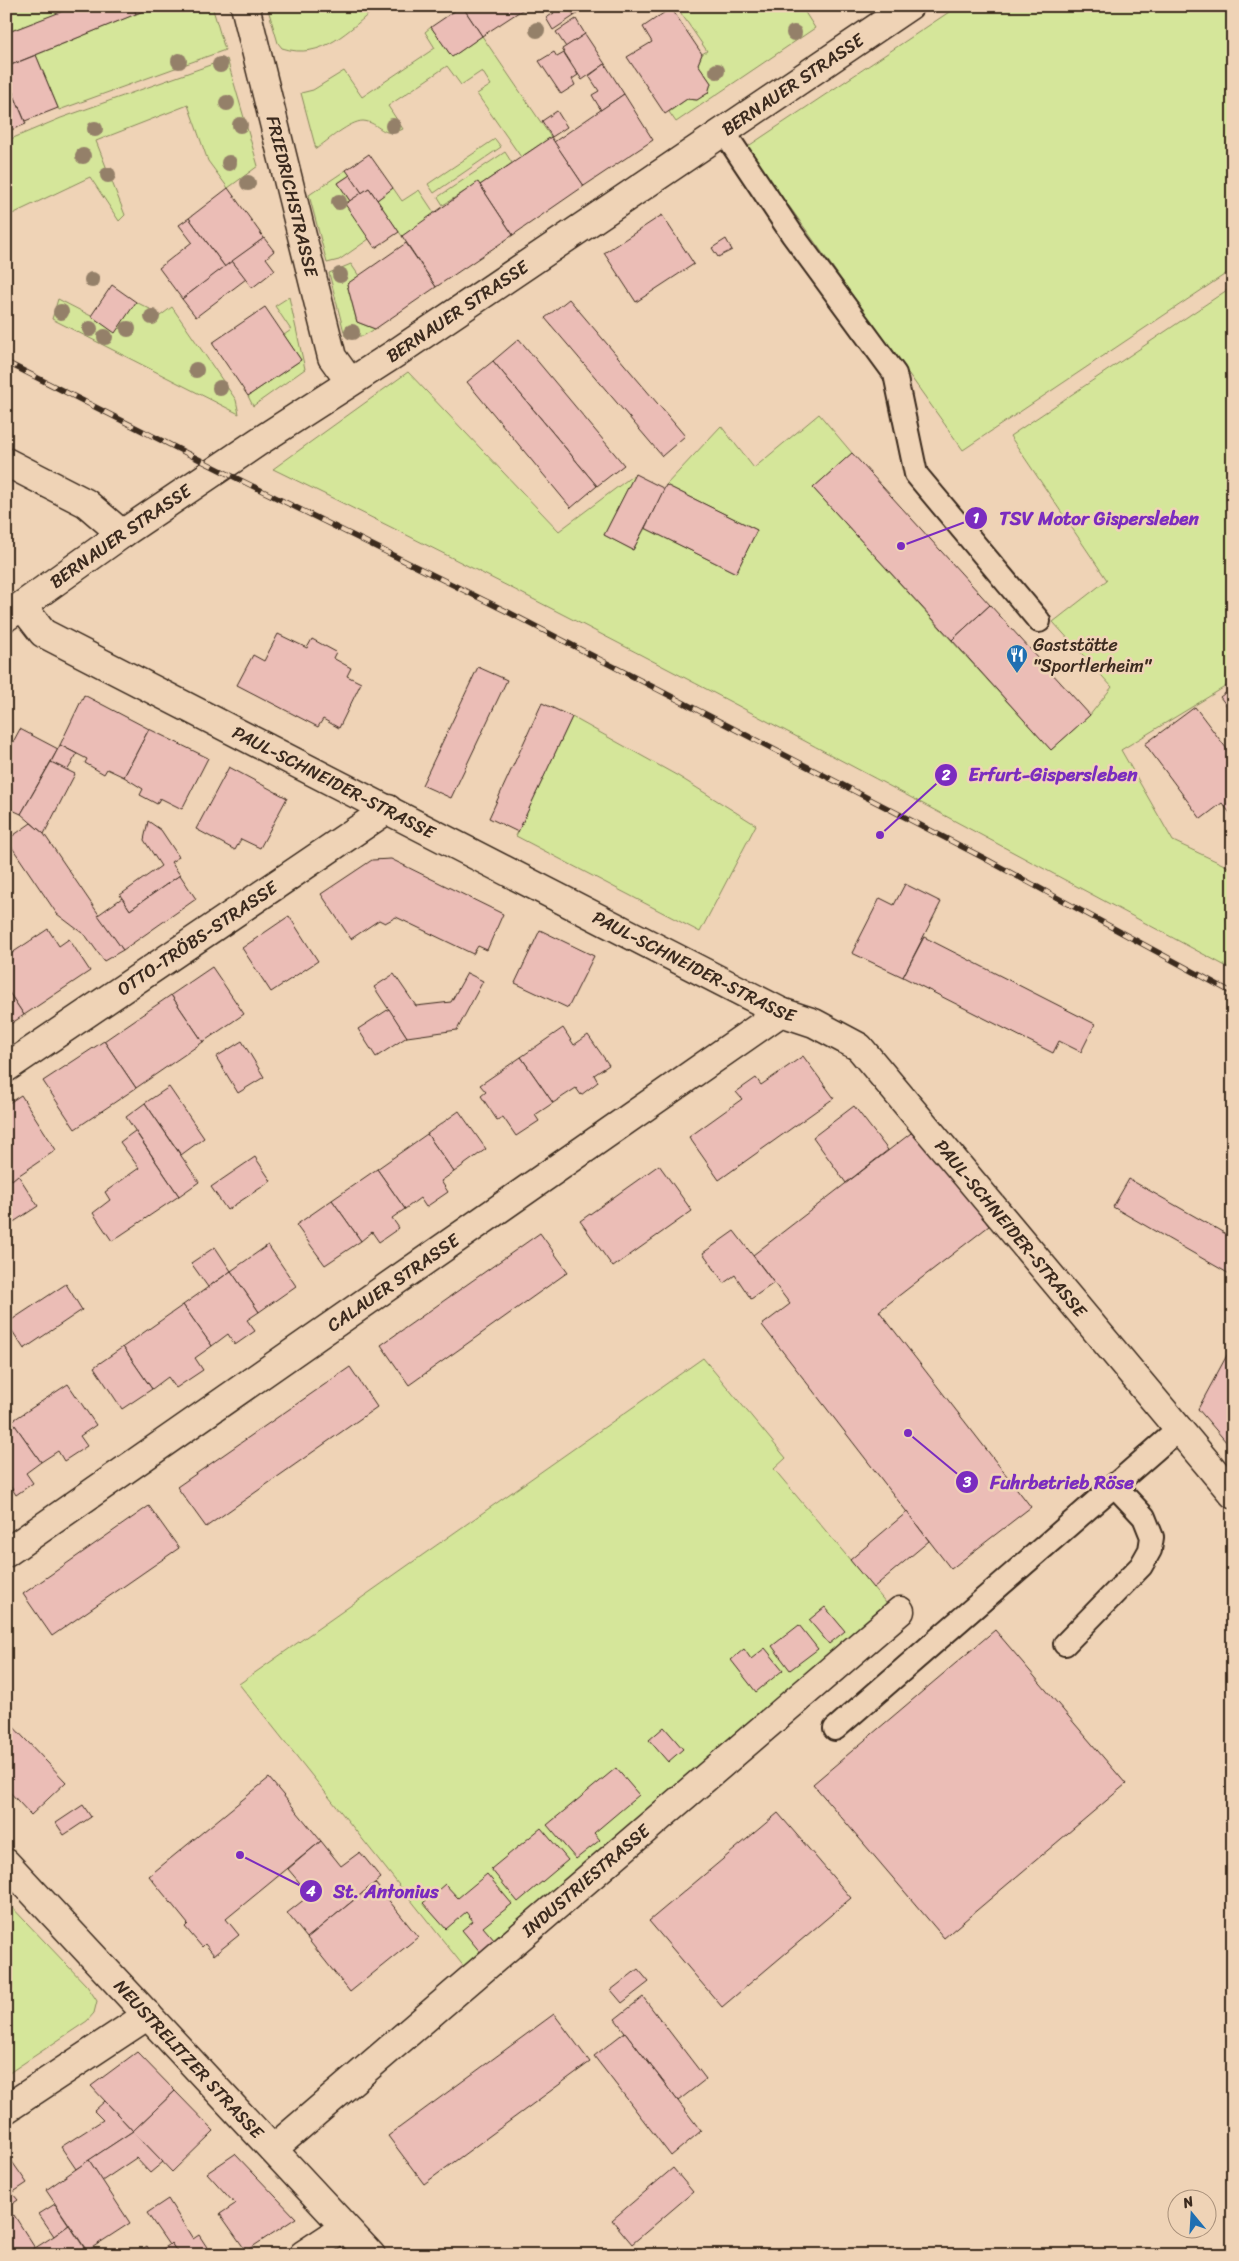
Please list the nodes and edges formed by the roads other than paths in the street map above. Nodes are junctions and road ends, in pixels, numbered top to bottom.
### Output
1 (245, 6) edge
2 (909, 6) edge
3 (724, 132) junction
4 (350, 382) junction
5 (6, 462) edge
6 (122, 534) junction
7 (14, 612) edge
8 (1039, 621) dead end
9 (388, 809) junction
10 (781, 1012) junction
11 (6, 1068) edge
12 (1179, 1429) junction
13 (1115, 1486) junction
14 (1233, 1494) edge
15 (6, 1553) edge
16 (900, 1611) dead end
17 (1065, 1644) dead end
18 (835, 1729) dead end
19 (6, 1863) edge
20 (148, 2015) junction
21 (6, 2109) edge
22 (273, 2149) junction
23 (344, 2228) junction
24 (303, 2255) edge
25 (371, 2255) edge

1 - 4 street, FRIEDRICHSTRASSE
2 - 3 street, BERNAUER STRASSE
3 - 4 street, BERNAUER STRASSE
3 - 8 lane
4 - 6 street, BERNAUER STRASSE
5 - 6 street
6 - 7 street, BERNAUER STRASSE
7 - 9 street, PAUL-SCHNEIDER-STRASSE
9 - 10 street, PAUL-SCHNEIDER-STRASSE
9 - 11 street, OTTO-TRÖBS-STRASSE
10 - 12 street, PAUL-SCHNEIDER-STRASSE
10 - 15 street, CALAUER STRASSE
12 - 13 lane
12 - 14 street, PAUL-SCHNEIDER-STRASSE
13 - 17 lane
13 - 18 lane
16 - 22 street, INDUSTRIESTRASSE
19 - 20 street, NEUSTRELITZER STRASSE
20 - 21 street
20 - 22 street, NEUSTRELITZER STRASSE
22 - 23 street, NEUSTRELITZER STRASSE
23 - 24 street
23 - 25 street, NEUSTRELITZER STRASSE

